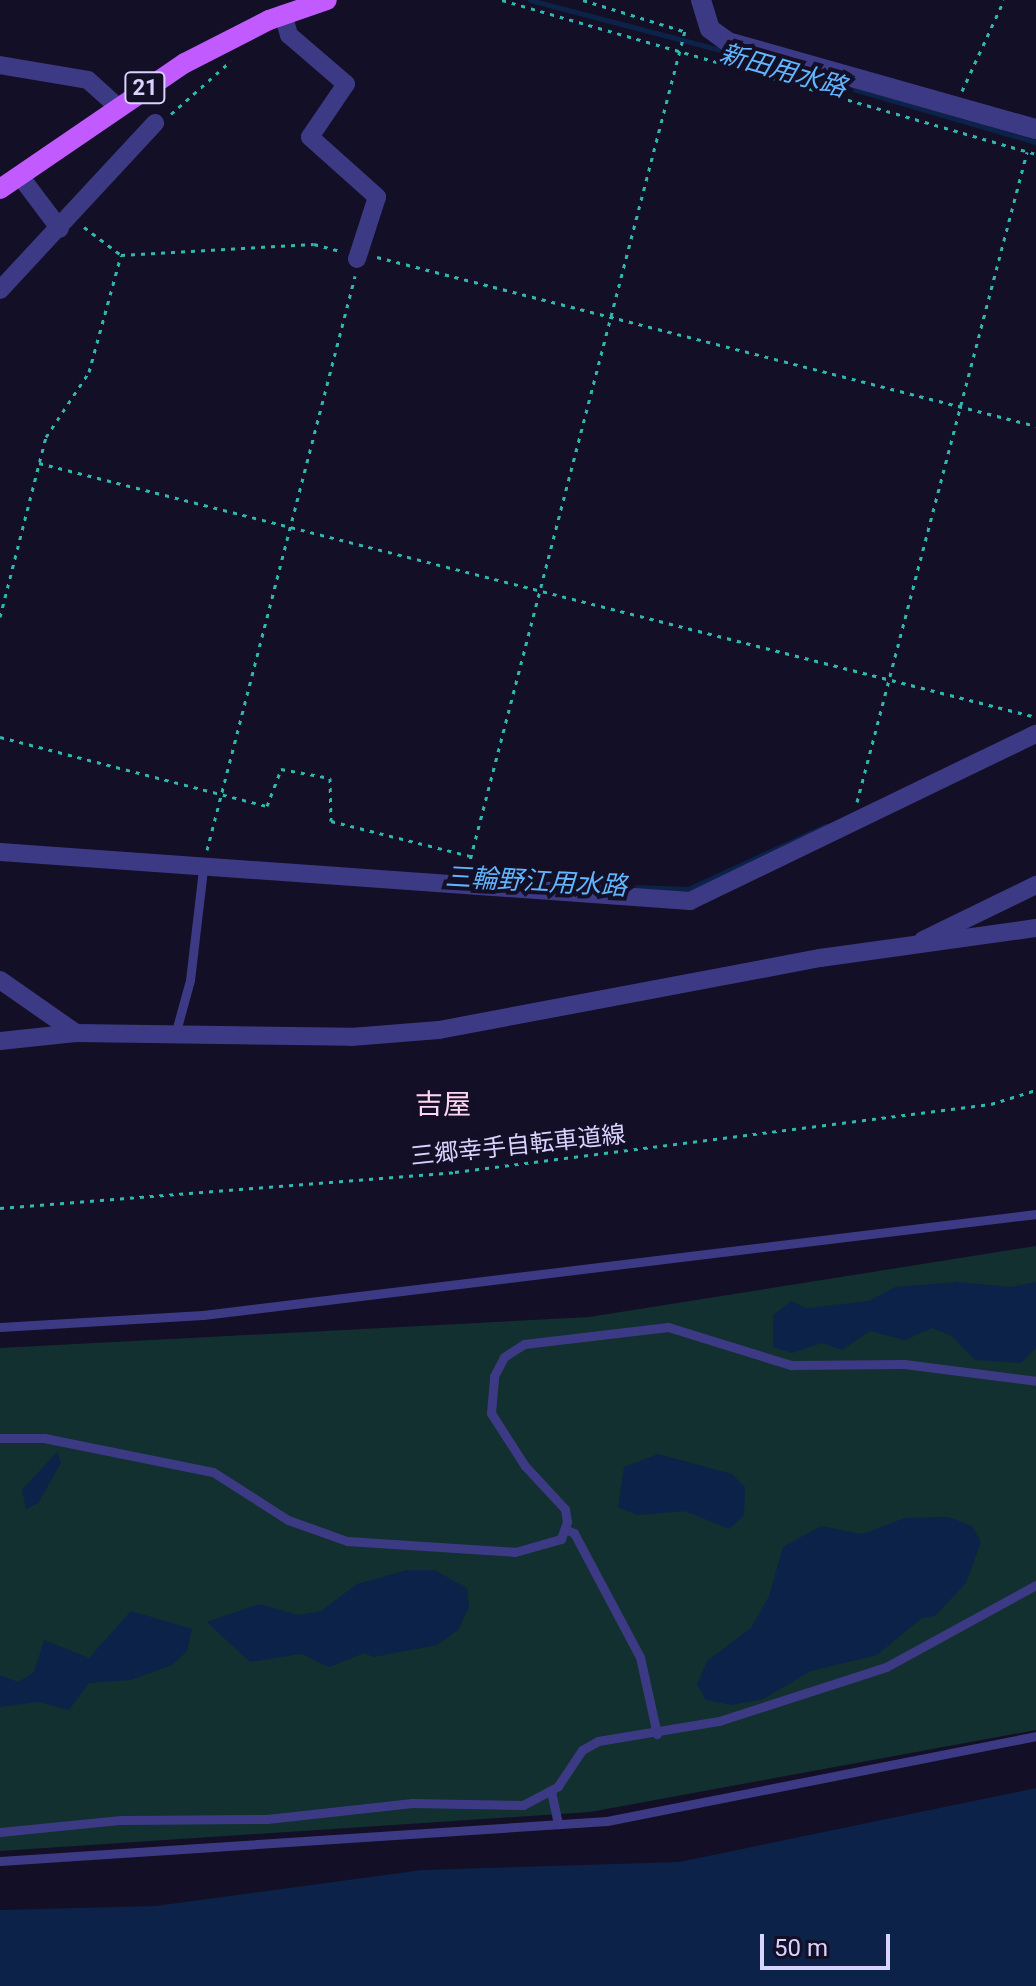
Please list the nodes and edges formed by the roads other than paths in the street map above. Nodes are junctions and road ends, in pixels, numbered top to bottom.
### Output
1 (327, 0) edge
2 (701, 0) edge
3 (283, 14) junction
4 (0, 65) edge
5 (124, 101) junction
6 (1036, 129) edge
7 (20, 176) junction
8 (0, 189) edge
9 (66, 223) junction
10 (358, 256) road end
11 (0, 290) edge
12 (1036, 734) edge
13 (0, 852) edge
14 (203, 870) junction
15 (1036, 885) edge
16 (1036, 928) edge
17 (913, 945) junction
18 (0, 980) edge
19 (176, 1031) junction
20 (76, 1033) junction
21 (0, 1041) edge
22 (1036, 1214) edge
23 (0, 1327) edge
24 (1036, 1381) edge
25 (0, 1438) edge
26 (565, 1529) junction
27 (1036, 1585) edge
28 (657, 1734) junction
29 (1036, 1736) edge
30 (551, 1791) junction
31 (558, 1824) junction
32 (0, 1832) edge
33 (0, 1861) edge

1 - 3 main road, 21
2 - 6 street
3 - 5 main road, 21
3 - 10 street
4 - 5 street
5 - 7 main road, 21
5 - 9 street
7 - 8 main road, 21
7 - 9 street
9 - 11 street
12 - 14 street
13 - 14 street
14 - 19 lane
15 - 17 street
16 - 17 street
17 - 19 street
18 - 20 street
19 - 20 street
20 - 21 street
22 - 23 lane
24 - 26 lane
25 - 26 lane
26 - 28 lane
27 - 28 lane
28 - 30 lane
29 - 31 lane
30 - 31 lane
30 - 32 lane
31 - 33 lane

